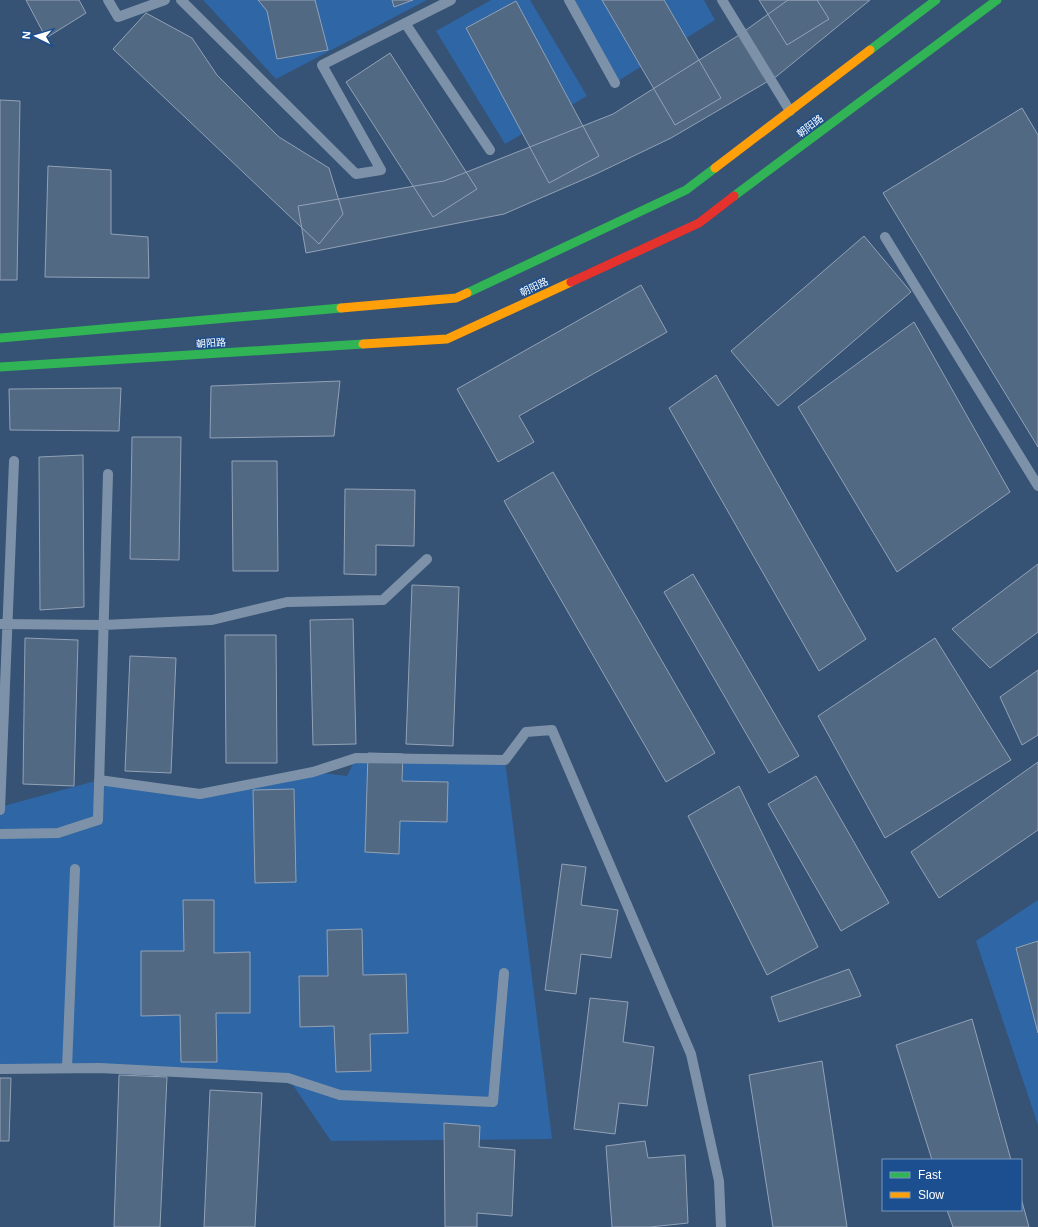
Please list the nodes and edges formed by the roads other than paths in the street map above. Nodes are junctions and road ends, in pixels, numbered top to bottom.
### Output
1 (108, 0) edge
2 (165, 0) edge
3 (181, 0) edge
4 (451, 0) edge
5 (569, 0) edge
6 (722, 0) edge
7 (936, 0) edge
8 (996, 0) edge
9 (404, 24) junction
10 (615, 83) dead end
11 (790, 111) junction
12 (490, 150) dead end
13 (885, 237) dead end
14 (0, 338) edge
15 (0, 367) edge
16 (14, 461) dead end
17 (108, 474) dead end
18 (1038, 486) edge
19 (427, 559) dead end
20 (4, 624) edge
21 (103, 625) junction
22 (99, 780) junction
23 (0, 810) edge
24 (0, 834) edge
25 (75, 870) dead end
26 (504, 973) dead end
27 (67, 1068) junction
28 (0, 1069) edge
29 (721, 1227) edge

1 - 2 lane
3 - 9 lane
4 - 9 lane
5 - 10 lane
6 - 11 lane
7 - 11 main road
8 - 15 main road, 朝阳路
9 - 12 lane
11 - 14 main road
13 - 18 lane
16 - 20 lane
17 - 21 lane
19 - 21 lane
20 - 21 lane
20 - 23 lane
21 - 22 lane
22 - 24 lane
22 - 29 lane
25 - 27 lane
26 - 27 lane
27 - 28 lane

